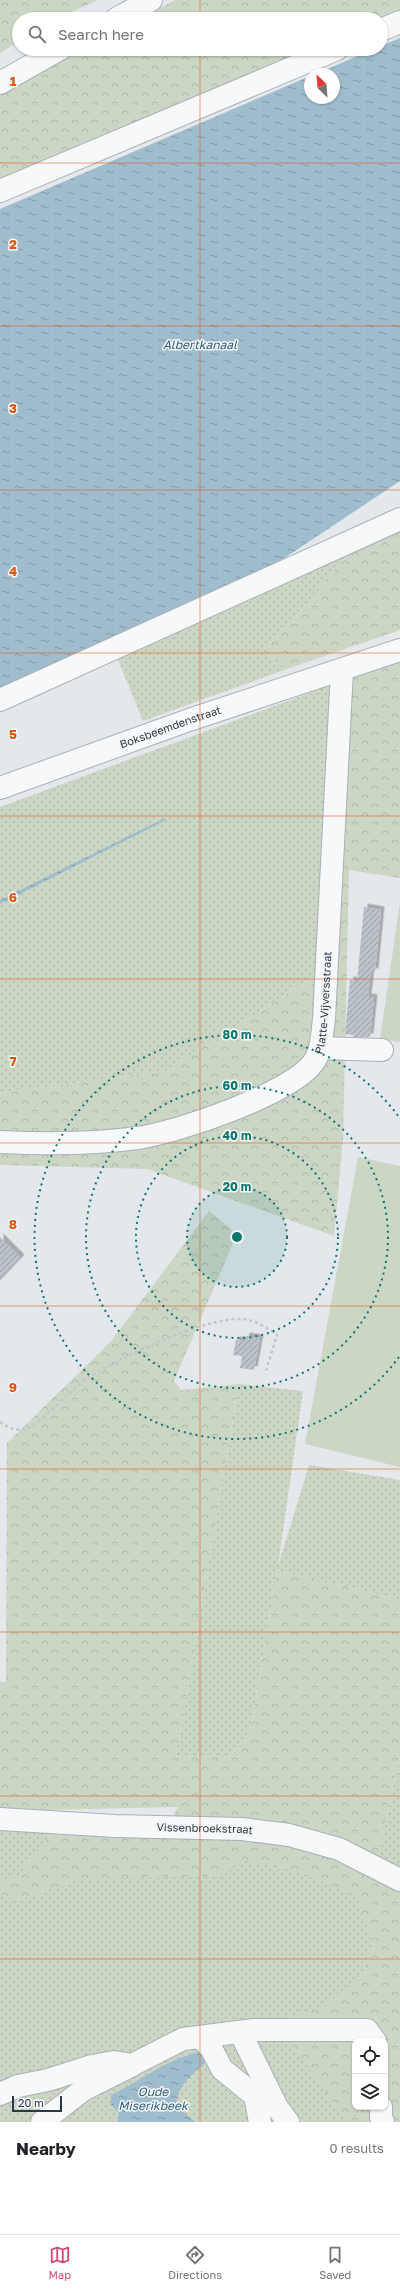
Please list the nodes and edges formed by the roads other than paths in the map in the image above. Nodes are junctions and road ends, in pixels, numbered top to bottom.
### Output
1 (152, 0) edge
2 (129, 12) edge
3 (400, 22) edge
4 (388, 27) edge
5 (48, 56) edge
6 (320, 56) edge
7 (0, 83) edge
8 (0, 191) edge
9 (400, 519) edge
10 (400, 650) edge
11 (342, 670) junction
12 (0, 700) edge
13 (0, 788) edge
14 (320, 1048) junction
15 (382, 1050) dead end
16 (0, 1142) edge
17 (0, 1819) edge
18 (400, 1880) edge
19 (240, 2032) junction
20 (200, 2036) junction
21 (373, 2038) edge
22 (132, 2065) junction
23 (0, 2094) edge
24 (381, 2110) edge
25 (42, 2122) edge
26 (260, 2122) edge
27 (288, 2122) edge
28 (383, 2122) edge

1 - 2 street
3 - 4 street
5 - 7 street
6 - 8 street
9 - 12 street
10 - 11 street
11 - 13 street, Boksbeemdenstraat
11 - 14 street, Platte-Vijversstraat
14 - 15 street
14 - 16 street, Platte-Vijversstraat
17 - 18 street, Vissenbroekstraat
19 - 20 street
19 - 21 street
19 - 27 street
20 - 22 street
20 - 26 street
22 - 23 street
22 - 25 street
24 - 28 street

